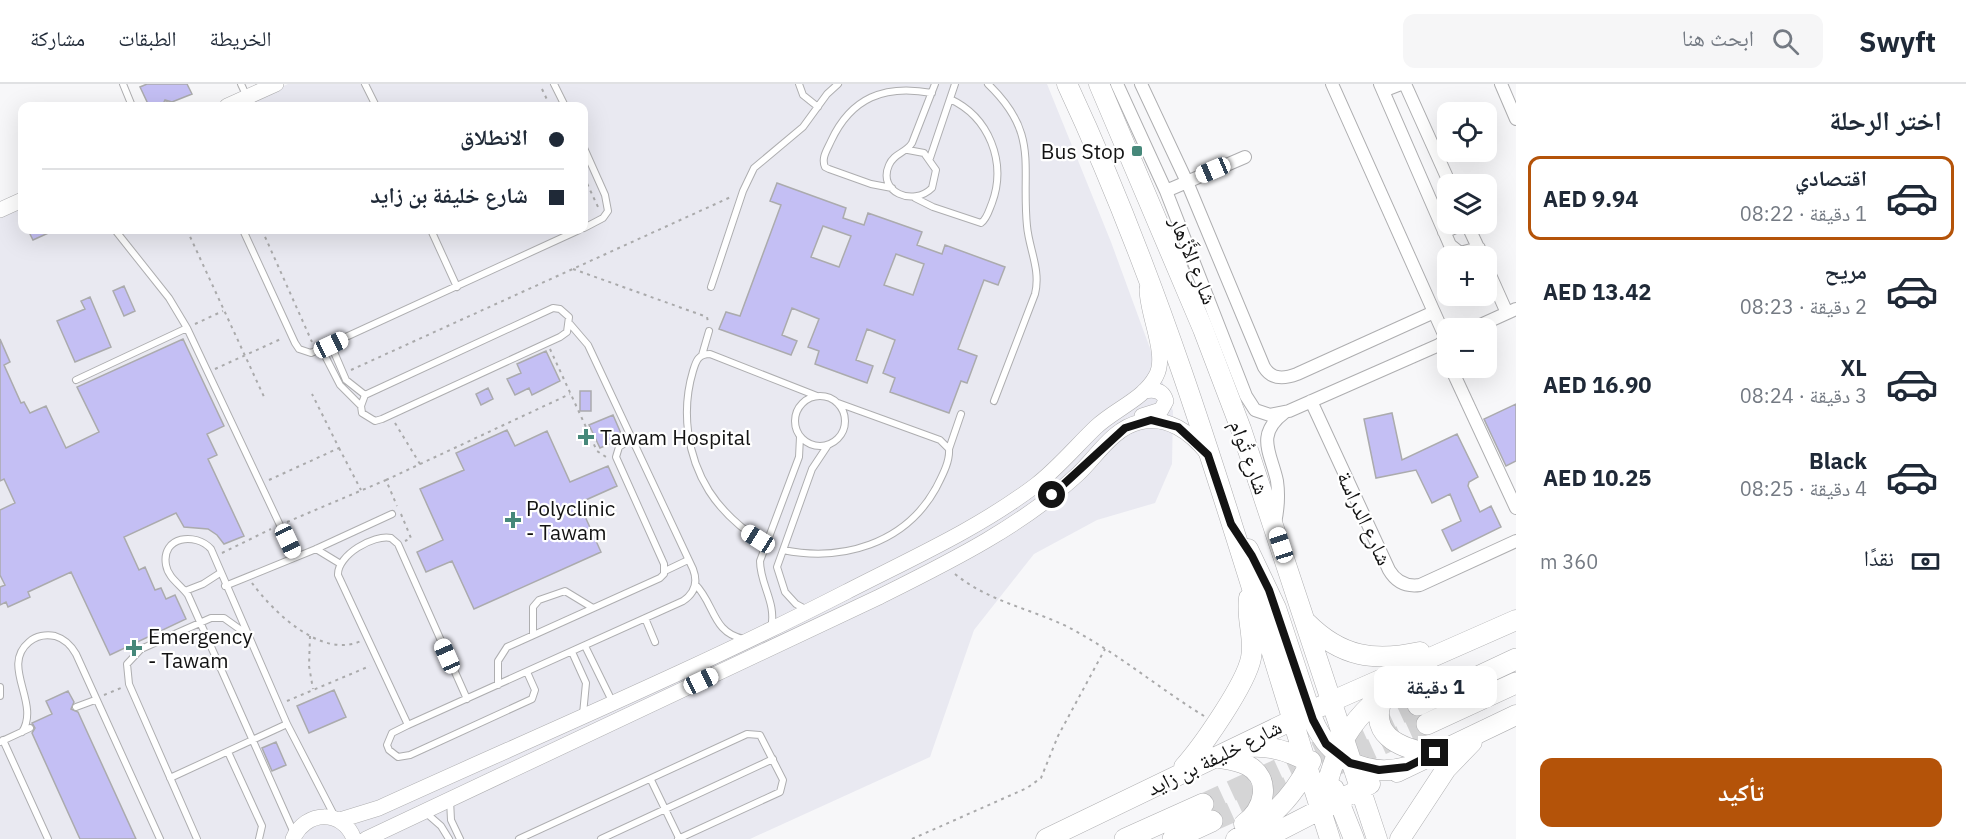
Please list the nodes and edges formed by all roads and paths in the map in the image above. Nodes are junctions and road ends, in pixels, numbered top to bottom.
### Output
1 (123, 84) edge
2 (276, 84) edge
3 (365, 84) edge
4 (554, 84) edge
5 (799, 84) edge
6 (838, 84) edge
7 (935, 84) edge
8 (955, 84) edge
9 (988, 84) edge
10 (1067, 84) edge
11 (1099, 84) edge
12 (1117, 84) edge
13 (1141, 84) edge
14 (1332, 84) edge
15 (1403, 84) edge
16 (1501, 84) edge
17 (1381, 87) edge
18 (542, 89) dead end
19 (244, 91) edge
20 (932, 93) junction
21 (950, 99) junction
22 (130, 102) edge
23 (232, 102) edge
24 (374, 102) edge
25 (548, 102) edge
26 (563, 102) edge
27 (818, 107) junction
28 (1516, 118) edge
29 (908, 150) junction
30 (588, 157) edge
31 (1245, 157) dead end
32 (930, 158) junction
33 (1445, 174) edge
34 (1187, 182) junction
35 (588, 186) edge
36 (892, 188) junction
37 (1166, 190) junction
38 (743, 191) junction
39 (915, 198) junction
40 (18, 202) edge
41 (0, 210) edge
42 (1437, 216) edge
43 (603, 218) junction
44 (588, 226) edge
45 (118, 234) edge
46 (189, 234) edge
47 (245, 234) edge
48 (264, 234) edge
49 (433, 234) edge
50 (570, 234) edge
51 (573, 269) junction
52 (1148, 277) junction
53 (1497, 285) edge
54 (457, 287) junction
55 (711, 287) dead end
56 (224, 311) junction
57 (1512, 311) edge
58 (1434, 312) junction
59 (707, 317) dead end
60 (1496, 318) edge
61 (1437, 320) edge
62 (570, 324) junction
63 (187, 328) junction
64 (709, 331) dead end
65 (291, 334) junction
66 (547, 342) junction
67 (331, 345) junction
68 (1437, 346) edge
69 (320, 351) junction
70 (244, 355) junction
71 (702, 355) junction
72 (209, 371) junction
73 (343, 374) junction
74 (1456, 378) edge
75 (76, 380) dead end
76 (1144, 391) junction
77 (312, 394) dead end
78 (570, 394) junction
79 (365, 395) junction
80 (817, 396) junction
81 (265, 399) dead end
82 (994, 401) dead end
83 (1311, 402) junction
84 (838, 403) junction
85 (361, 405) junction
86 (1284, 413) junction
87 (961, 414) dead end
88 (390, 415) junction
89 (1118, 433) junction
90 (801, 437) junction
91 (631, 439) junction
92 (828, 445) junction
93 (339, 448) junction
94 (948, 449) junction
95 (1208, 455) junction
96 (617, 462) junction
97 (420, 464) junction
98 (386, 480) junction
99 (261, 483) junction
100 (362, 491) junction
101 (1513, 492) edge
102 (1516, 508) edge
103 (392, 514) dead end
104 (1231, 524) junction
105 (280, 525) junction
106 (1275, 526) junction
107 (1516, 542) edge
108 (765, 543) junction
109 (398, 544) junction
110 (316, 549) junction
111 (783, 550) junction
112 (214, 556) junction
113 (295, 557) junction
114 (688, 560) junction
115 (339, 563) junction
116 (945, 564) junction
117 (665, 571) junction
118 (220, 573) junction
119 (247, 576) junction
120 (695, 585) junction
121 (225, 586) junction
122 (1252, 590) junction
123 (185, 591) junction
124 (593, 608) junction
125 (810, 611) junction
126 (645, 618) junction
127 (1516, 620) edge
128 (200, 623) junction
129 (1307, 623) junction
130 (771, 630) junction
131 (248, 635) junction
132 (532, 635) junction
133 (310, 636) junction
134 (367, 638) junction
135 (750, 639) junction
136 (655, 642) dead end
137 (585, 646) junction
138 (1105, 649) junction
139 (1450, 649) junction
140 (572, 652) junction
141 (1516, 659) edge
142 (379, 663) junction
143 (528, 672) junction
144 (1516, 683) edge
145 (129, 684) junction
146 (498, 685) junction
147 (0, 687) edge
148 (314, 690) junction
149 (1386, 691) junction
150 (0, 696) edge
151 (95, 699) junction
152 (467, 699) junction
153 (612, 702) junction
154 (1330, 702) junction
155 (279, 705) junction
156 (76, 707) dead end
157 (1516, 715) edge
158 (583, 716) junction
159 (1301, 716) junction
160 (287, 724) junction
161 (1216, 724) junction
162 (408, 725) junction
163 (1490, 727) junction
164 (30, 728) dead end
165 (22, 732) junction
166 (1321, 737) junction
167 (578, 739) junction
168 (1, 741) edge
169 (252, 741) junction
170 (228, 752) junction
171 (1344, 753) junction
172 (1435, 753) junction
173 (1222, 754) junction
174 (773, 759) junction
175 (1308, 764) junction
176 (1407, 767) junction
177 (1173, 777) junction
178 (170, 778) junction
179 (651, 780) junction
180 (1328, 780) junction
181 (1360, 789) junction
182 (450, 800) junction
183 (1341, 800) junction
184 (666, 809) junction
185 (1321, 811) junction
186 (425, 812) junction
187 (338, 819) junction
188 (294, 837) edge
189 (45, 838) edge
190 (160, 839) edge
191 (197, 839) edge
192 (259, 839) edge
193 (354, 839) edge
194 (366, 839) edge
195 (449, 839) edge
196 (459, 839) edge
197 (519, 839) edge
198 (601, 839) edge
199 (678, 839) edge
200 (912, 839) edge
201 (1046, 839) edge
202 (1125, 839) edge
203 (1173, 839) edge
204 (1226, 839) edge
205 (1236, 839) edge
206 (1263, 839) edge
207 (1330, 839) edge
208 (1354, 839) edge
209 (1377, 839) edge
210 (1400, 839) edge

1 - 22 lane
2 - 19 street
3 - 24 lane
4 - 26 lane
5 - 27 lane
6 - 27 lane
7 - 20 lane
8 - 21 lane
9 - 82 lane
10 - 52 main road, شارع تُوام
11 - 106 main road, شارع تُوام
12 - 37 street, شارع الأَزْهار
13 - 34 street
14 - 58 street
15 - 17 street
15 - 33 street
16 - 28 street
17 - 42 street
18 - 25 path
19 - 23 street
20 - 29 lane
20 - 36 lane
21 - 32 lane
21 - 39 lane
27 - 38 lane
29 - 32 lane
29 - 36 lane
30 - 43 lane
31 - 34 street
32 - 39 lane
34 - 37 street
34 - 58 street
35 - 43 path
36 - 39 lane
37 - 86 street, شارع الأَزْهار
38 - 51 path
38 - 55 lane
40 - 41 street
43 - 44 lane
45 - 63 lane
46 - 56 path
47 - 65 lane
48 - 69 path
49 - 54 lane
50 - 54 lane
51 - 59 path
51 - 73 path
52 - 76 street
52 - 95 main road, شارع تُوام
53 - 57 street
54 - 67 lane
56 - 63 path
56 - 70 path
57 - 60 street
58 - 61 street
62 - 66 lane
62 - 79 lane
62 - 91 lane
63 - 72 lane
63 - 75 lane
64 - 71 lane
65 - 69 lane
65 - 70 path
66 - 78 path
66 - 88 lane
67 - 69 lane
67 - 73 lane
68 - 83 street
69 - 85 lane
70 - 72 path
70 - 81 path
71 - 80 lane
71 - 108 lane
72 - 99 lane
73 - 79 lane
74 - 101 street
76 - 89 street
76 - 125 street
77 - 93 path
78 - 96 path
78 - 97 path
79 - 85 lane
80 - 84 lane
80 - 90 lane
83 - 86 street
83 - 107 street, شارع الدراسة
84 - 92 lane
84 - 94 lane
85 - 88 lane
86 - 106 street
87 - 94 lane
88 - 97 path
89 - 95 street
89 - 116 street
90 - 92 lane
90 - 108 lane
91 - 96 lane
91 - 114 lane
92 - 111 lane
93 - 99 path
93 - 100 path
94 - 111 lane
95 - 104 main road, شارع تُوام
96 - 117 lane
97 - 98 path
98 - 100 path
98 - 109 path
99 - 105 lane
100 - 105 path
101 - 102 street
103 - 110 lane
104 - 122 main road, شارع تُوام
104 - 159 main road
105 - 112 path
105 - 113 lane
106 - 129 main road, شارع تُوام
108 - 130 lane
109 - 115 lane
109 - 152 lane
110 - 113 lane
110 - 115 lane
111 - 125 lane
112 - 118 lane
112 - 123 lane
113 - 119 lane
114 - 117 lane
114 - 120 lane
115 - 134 lane
116 - 138 path
116 - 167 street
117 - 124 lane
118 - 121 lane
118 - 123 lane
119 - 121 lane
119 - 133 path
120 - 126 lane
120 - 135 lane
121 - 131 lane
122 - 159 main road, شارع تُوام
122 - 161 main road
123 - 128 lane
124 - 132 lane
124 - 132 lane
125 - 130 street
126 - 136 lane
126 - 137 lane
127 - 139 main road, شارع خليفة بن زايد
128 - 131 lane
128 - 145 lane
128 - 169 lane
129 - 139 main road
129 - 154 main road, شارع تُوام
130 - 135 street
131 - 155 lane
132 - 146 lane
133 - 134 path
133 - 148 path
134 - 142 lane
135 - 153 street
137 - 140 lane
137 - 153 lane
138 - 161 path
138 - 200 path
139 - 149 main road
139 - 154 main road, شارع خليفة بن زايد
140 - 143 lane
140 - 158 lane
141 - 144 highway
142 - 148 path
142 - 162 lane
143 - 146 lane
143 - 162 lane
145 - 151 path
145 - 178 lane
146 - 152 lane
147 - 150 lane
148 - 155 path
149 - 171 main road
149 - 172 main road
151 - 156 lane
151 - 165 lane
151 - 190 lane
152 - 162 lane
153 - 158 street
153 - 167 street
154 - 159 main road, شارع خليفة بن زايد
154 - 166 main road
154 - 171 main road, شارع تُوام
155 - 160 lane
157 - 163 main road
158 - 187 street
159 - 166 main road
159 - 173 main road, شارع خليفة بن زايد
159 - 175 main road, شارع تُوام
160 - 169 lane
160 - 187 lane
161 - 177 main road
163 - 172 main road
163 - 210 main road
164 - 165 lane
165 - 168 lane
166 - 171 main road
166 - 175 main road
167 - 182 street
168 - 189 lane
169 - 170 lane
169 - 188 lane
170 - 178 lane
170 - 192 lane
171 - 176 main road
171 - 180 main road
171 - 181 main road, شارع تُوام
172 - 176 main road
173 - 175 main road
173 - 177 main road, شارع خليفة بن زايد
173 - 204 main road
174 - 179 lane
174 - 184 lane
174 - 199 lane
175 - 180 main road
175 - 185 main road, شارع تُوام
175 - 205 main road
176 - 181 main road
177 - 201 main road, شارع خليفة بن زايد
178 - 191 lane
179 - 184 lane
179 - 197 lane
180 - 183 main road
180 - 185 main road
181 - 183 main road
181 - 209 main road, شارع تُوام
182 - 186 street
182 - 196 lane
183 - 185 main road
183 - 208 main road
184 - 198 lane
184 - 199 lane
185 - 206 main road
185 - 207 main road, شارع تُوام
186 - 194 street
186 - 195 lane
187 - 188 street
187 - 193 street
202 - 203 highway, شارع خليفة بن زايد

